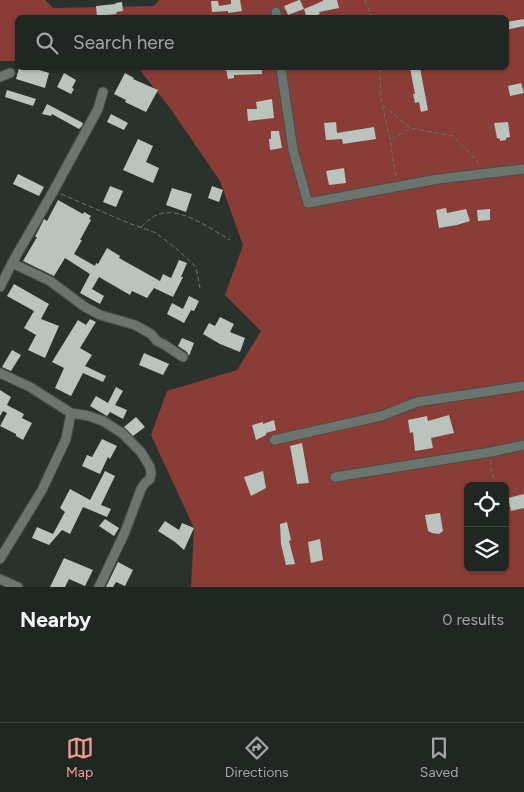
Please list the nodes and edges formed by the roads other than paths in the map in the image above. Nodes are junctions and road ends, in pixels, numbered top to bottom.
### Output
1 (281, 70) edge
2 (10, 73) dead end
3 (0, 77) edge
4 (103, 92) dead end
5 (524, 169) edge
6 (12, 263) junction
7 (0, 287) edge
8 (183, 357) dead end
9 (0, 373) edge
10 (524, 386) edge
11 (71, 413) junction
12 (274, 440) dead end
13 (524, 445) edge
14 (335, 477) dead end
15 (0, 559) edge
16 (0, 579) edge
17 (18, 587) edge
18 (99, 587) edge

1 - 5 street
2 - 3 street
4 - 6 street
6 - 7 street
6 - 8 street
9 - 11 street
10 - 12 street
11 - 15 street
11 - 18 street
13 - 14 street
16 - 17 street

